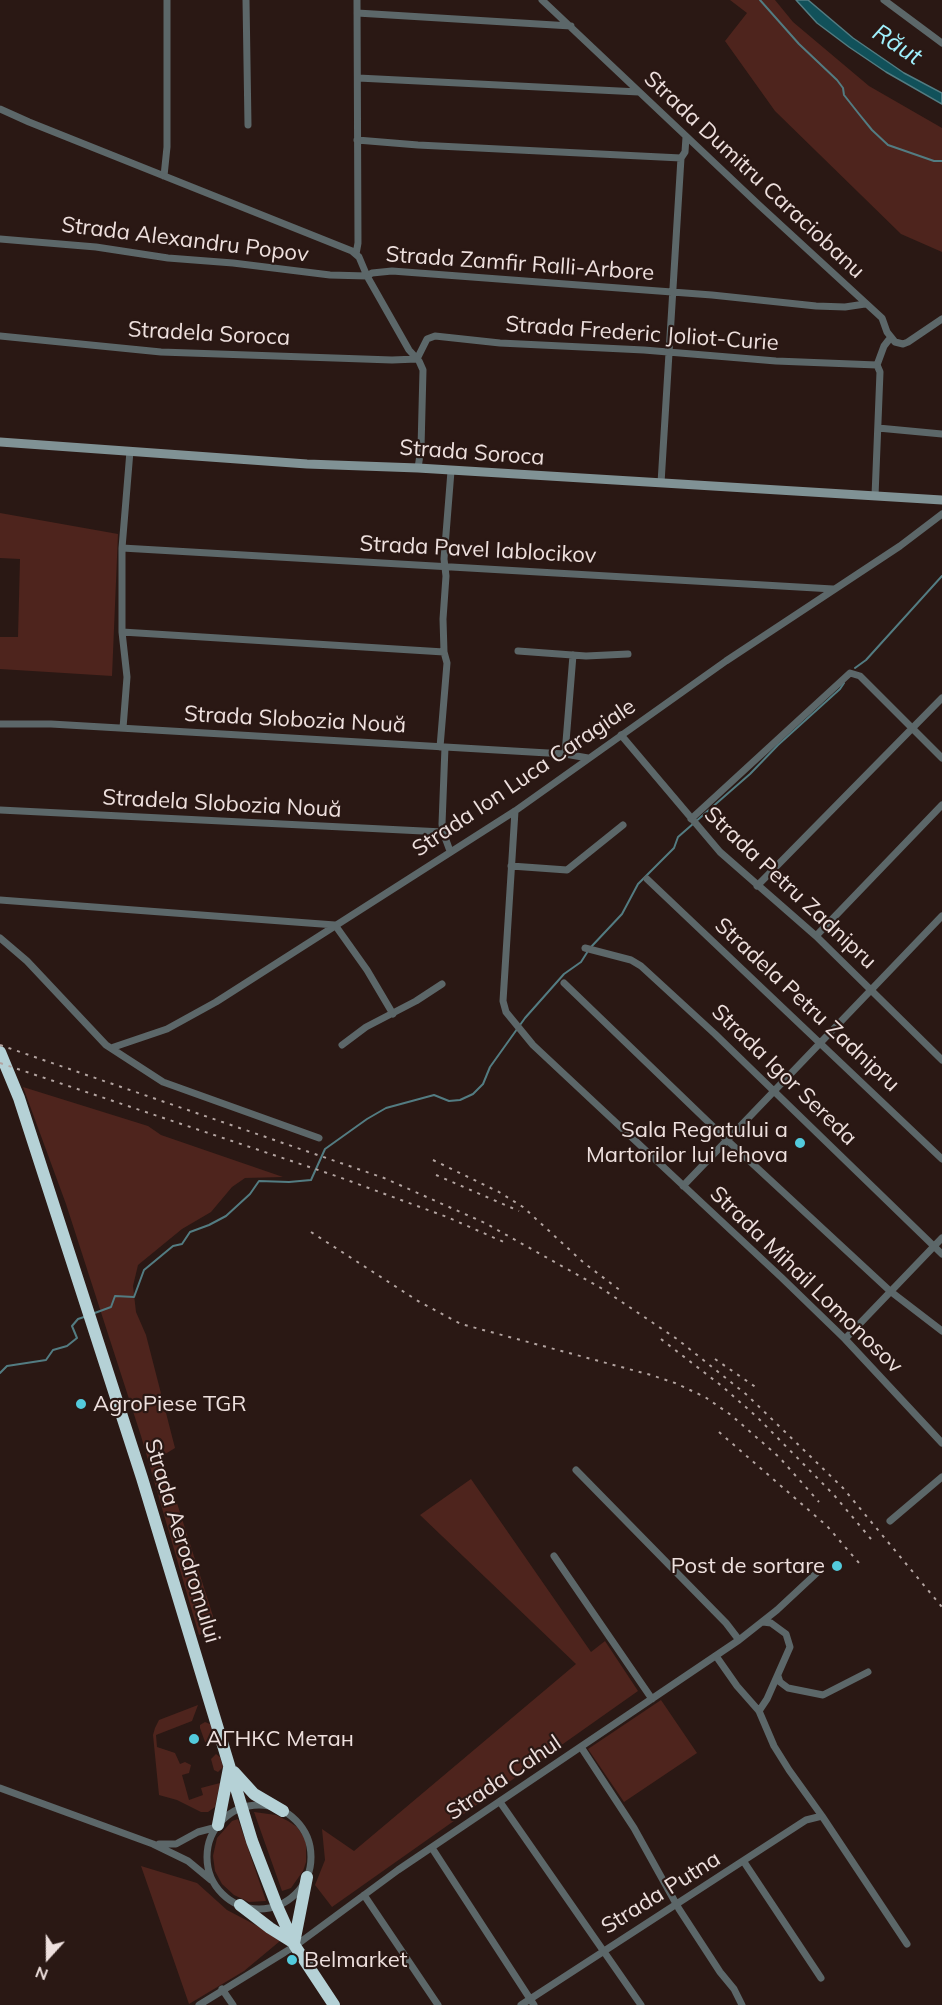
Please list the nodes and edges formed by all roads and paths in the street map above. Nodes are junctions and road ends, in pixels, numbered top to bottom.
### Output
1 (167, 0) edge
2 (246, 0) edge
3 (357, 0) edge
4 (542, 0) edge
5 (884, 0) edge
6 (357, 13) junction
7 (571, 26) junction
8 (942, 43) edge
9 (358, 78) junction
10 (639, 92) junction
11 (0, 109) edge
12 (248, 125) dead end
13 (686, 137) junction
14 (357, 140) junction
15 (681, 158) junction
16 (164, 176) junction
17 (0, 238) edge
18 (357, 254) junction
19 (366, 276) junction
20 (672, 292) junction
21 (865, 304) junction
22 (942, 320) edge
23 (0, 336) edge
24 (891, 337) junction
25 (668, 352) junction
26 (417, 359) junction
27 (877, 364) junction
28 (878, 428) junction
29 (942, 434) edge
30 (0, 442) edge
31 (130, 451) junction
32 (418, 468) junction
33 (451, 471) junction
34 (661, 483) junction
35 (875, 496) junction
36 (942, 500) edge
37 (942, 514) edge
38 (122, 548) junction
39 (445, 567) junction
40 (833, 589) junction
41 (122, 632) junction
42 (518, 651) dead end
43 (444, 652) junction
44 (628, 654) dead end
45 (573, 655) junction
46 (942, 698) edge
47 (0, 724) edge
48 (123, 728) junction
49 (911, 729) junction
50 (621, 735) junction
51 (442, 747) junction
52 (565, 754) junction
53 (588, 758) junction
54 (942, 758) edge
55 (942, 805) edge
56 (0, 810) edge
57 (515, 811) junction
58 (691, 819) junction
59 (622, 825) dead end
60 (443, 832) junction
61 (450, 851) junction
62 (511, 866) junction
63 (647, 879) dead end
64 (757, 886) junction
65 (0, 900) edge
66 (942, 916) edge
67 (335, 926) junction
68 (816, 936) junction
69 (0, 938) edge
70 (585, 948) dead end
71 (442, 984) dead end
72 (564, 984) dead end
73 (872, 990) junction
74 (393, 1014) junction
75 (820, 1043) junction
76 (342, 1045) dead end
77 (111, 1048) junction
78 (0, 1052) edge
79 (942, 1060) edge
80 (774, 1092) junction
81 (319, 1138) dead end
82 (728, 1141) junction
83 (942, 1159) edge
84 (683, 1186) junction
85 (942, 1238) edge
86 (934, 1245) junction
87 (942, 1254) edge
88 (890, 1291) junction
89 (942, 1331) edge
90 (845, 1339) junction
91 (942, 1443) edge
92 (576, 1470) dead end
93 (942, 1477) edge
94 (890, 1521) dead end
95 (554, 1556) dead end
96 (821, 1569) dead end
97 (764, 1622) junction
98 (739, 1640) junction
99 (716, 1656) junction
100 (868, 1672) dead end
101 (778, 1676) junction
102 (652, 1699) junction
103 (759, 1711) junction
104 (581, 1747) junction
105 (229, 1767) junction
106 (0, 1788) edge
107 (500, 1802) junction
108 (242, 1808) junction
109 (283, 1811) junction
110 (822, 1816) junction
111 (217, 1826) junction
112 (153, 1844) junction
113 (432, 1848) junction
114 (744, 1862) junction
115 (307, 1877) junction
116 (212, 1881) junction
117 (364, 1895) junction
118 (677, 1904) junction
119 (240, 1905) junction
120 (277, 1906) junction
121 (295, 1944) junction
122 (907, 1944) dead end
123 (604, 1951) junction
124 (821, 1978) dead end
125 (222, 1989) junction
126 (532, 2002) edge
127 (199, 2005) edge
128 (233, 2005) edge
129 (334, 2005) edge
130 (438, 2005) edge
131 (521, 2005) edge
132 (641, 2005) edge
133 (742, 2005) edge

1 - 16 street
2 - 12 street
3 - 6 street
4 - 7 street, Strada Dumitru Caraciobanu
5 - 8 street
6 - 7 street
6 - 9 street
7 - 10 street, Strada Dumitru Caraciobanu
9 - 10 street
9 - 14 street
10 - 13 street, Strada Dumitru Caraciobanu
11 - 16 street, Strada Zamfir Ralli-Arbore
13 - 15 street
13 - 21 street, Strada Dumitru Caraciobanu
14 - 15 street
14 - 18 street
15 - 20 street
16 - 18 street, Strada Zamfir Ralli-Arbore
17 - 19 street, Strada Alexandru Popov
18 - 19 street, Strada Zamfir Ralli-Arbore
19 - 20 street, Strada Zamfir Ralli-Arbore
19 - 26 street
20 - 21 street, Strada Zamfir Ralli-Arbore
20 - 25 street
21 - 24 street, Strada Dumitru Caraciobanu
22 - 24 street
23 - 26 street, Stradela Sorocа
24 - 27 street
25 - 26 street, Strada Frederic Joliot-Curie
25 - 27 street, Strada Frederic Joliot-Curie
25 - 34 street
26 - 32 street
27 - 28 street
28 - 29 street
28 - 35 street
30 - 31 street, Strada Soroca
31 - 32 street, Strada Soroca
31 - 38 street
32 - 33 street, Strada Soroca
33 - 34 street, Strada Soroca
33 - 39 street
34 - 35 street, Strada Soroca
35 - 36 street, Strada Soroca
37 - 40 street, Strada Ion Luca Caragiale
38 - 39 street, Strada Pavel Iablocikov
38 - 41 street
39 - 40 street, Strada Pavel Iablocikov
39 - 43 street
40 - 50 street, Strada Ion Luca Caragiale
41 - 43 street
41 - 48 street
42 - 45 street
43 - 51 street
44 - 45 street
45 - 52 street
46 - 49 street
47 - 48 street, Strada Slobozia Nouă
48 - 51 street, Strada Slobozia Nouă
49 - 54 street
49 - 58 street
49 - 64 street
50 - 53 street, Strada Ion Luca Caragiale
50 - 58 street, Strada Petru Zadnipru
51 - 52 street, Strada Slobozia Nouă
51 - 60 street
52 - 53 street, Strada Slobozia Nouă
53 - 57 street, Strada Ion Luca Caragiale
55 - 68 street
56 - 60 street, Stradela Slobozia Nouă
57 - 61 street, Strada Ion Luca Caragiale
57 - 62 street, Strada Mihail Lomonosov
58 - 64 street, Strada Petru Zadnipru
59 - 62 street
60 - 61 street
61 - 67 street, Strada Ion Luca Caragiale
62 - 84 street, Strada Mihail Lomonosov
63 - 75 street, Stradela Petru Zadnipru
64 - 68 street, Strada Petru Zadnipru
65 - 67 street
66 - 73 street
67 - 74 street
67 - 77 street, Strada Ion Luca Caragiale
68 - 73 street, Strada Petru Zadnipru
69 - 77 street
70 - 80 street, Strada Igor Sereda
71 - 74 street
72 - 82 street
73 - 75 street
73 - 79 street, Strada Petru Zadnipru
74 - 76 street
75 - 80 street
75 - 83 street, Stradela Petru Zadnipru
77 - 81 street
78 - 105 highway, Strada Aerodromului
80 - 82 street
80 - 86 street, Strada Igor Sereda
82 - 84 street
82 - 88 street
84 - 90 street, Strada Mihail Lomonosov
85 - 86 street
86 - 87 street, Strada Igor Sereda
86 - 88 street
88 - 89 street
88 - 90 street
90 - 91 street, Strada Mihail Lomonosov
92 - 98 street
93 - 94 street
95 - 102 street
96 - 97 street, Strada Cahul
97 - 98 street, Strada Cahul
97 - 101 street
98 - 99 street, Strada Cahul
99 - 102 street, Strada Cahul
99 - 103 street
100 - 101 street
101 - 103 street
102 - 104 street, Strada Cahul
103 - 110 street
104 - 107 street, Strada Cahul
104 - 118 street
105 - 108 highway, Strada Aerodromului
105 - 109 highway
105 - 111 highway
106 - 112 street
107 - 113 street, Strada Cahul
107 - 123 street
108 - 109 street
108 - 111 street
108 - 120 highway, Strada Aerodromului
109 - 115 street
110 - 114 street, Strada Putna
110 - 122 street
111 - 112 street
111 - 116 street
112 - 116 street
113 - 117 street, Strada Cahul
113 - 126 street
114 - 118 street, Strada Putna
114 - 124 street
115 - 120 street
115 - 121 highway
116 - 119 street
117 - 121 street, Strada Cahul
117 - 130 street
118 - 123 street, Strada Putna
118 - 133 street
119 - 120 street
119 - 121 highway
120 - 121 highway, Strada Aerodromului
121 - 125 street, Strada Cahul
121 - 129 highway, Strada Aerodromului
123 - 126 street, Strada Putna
123 - 132 street
125 - 127 street, Strada Cahul
125 - 128 street
126 - 131 street, Strada Putna

